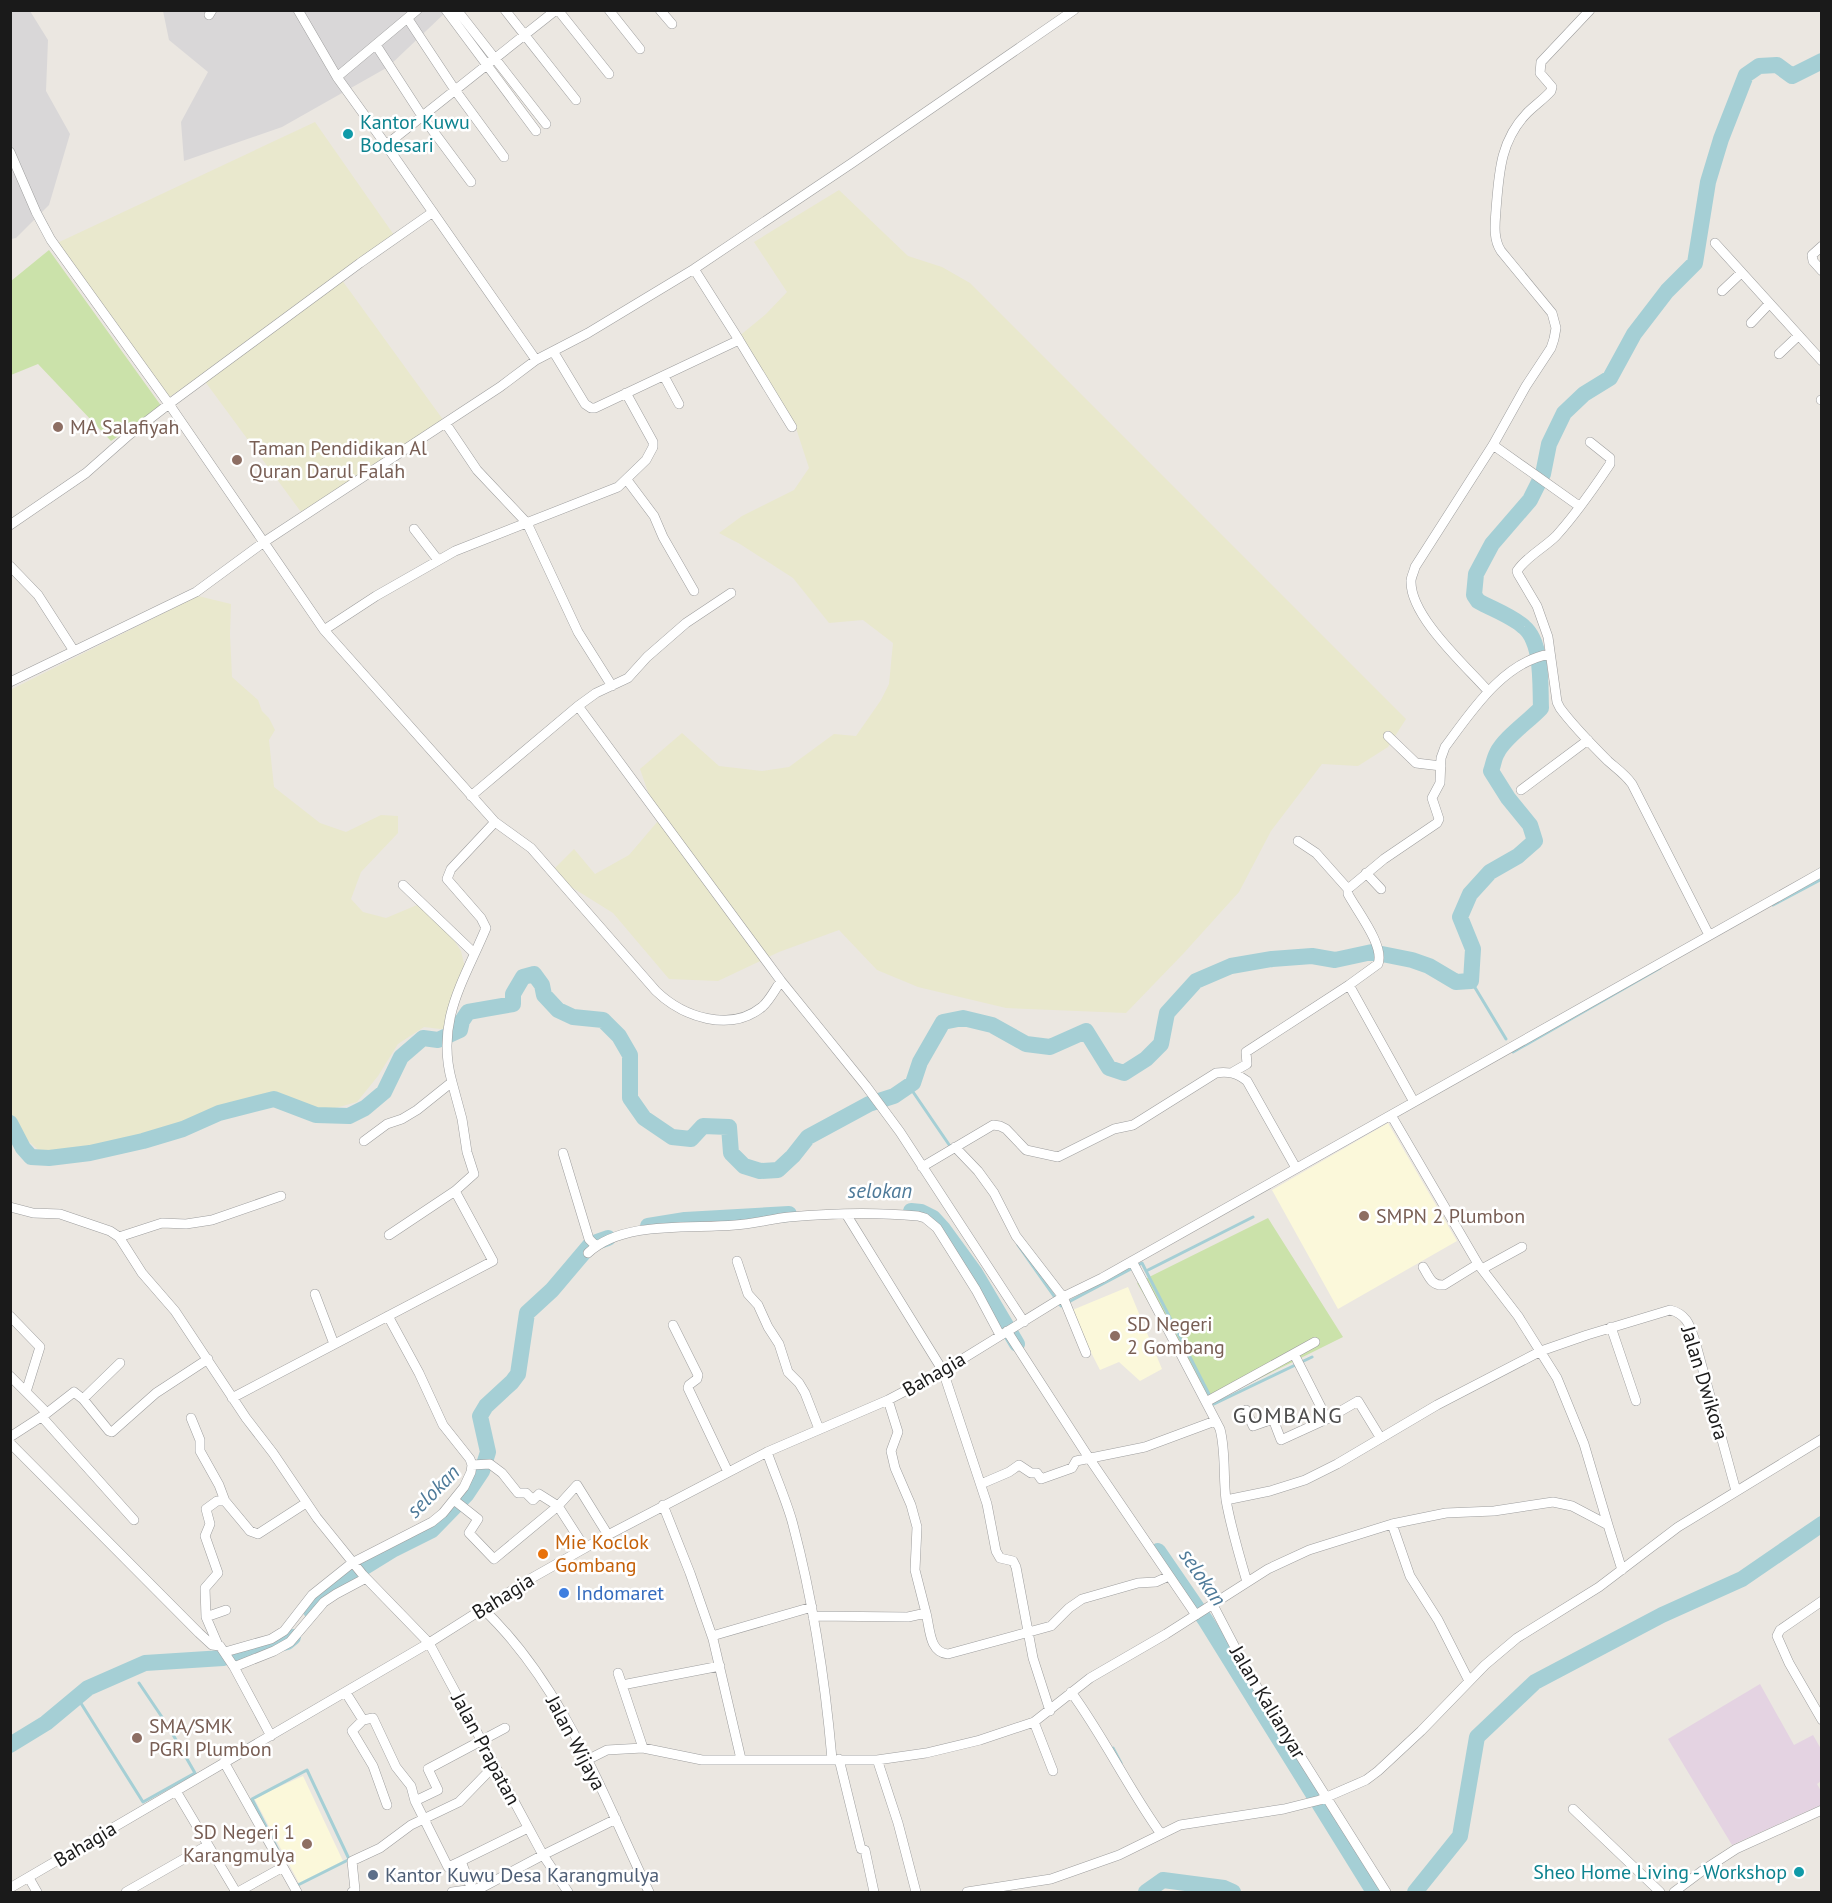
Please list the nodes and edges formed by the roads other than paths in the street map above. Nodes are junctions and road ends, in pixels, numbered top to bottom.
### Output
1 (298, 10) edge
2 (417, 10) edge
3 (446, 10) edge
4 (458, 10) edge
5 (505, 10) edge
6 (557, 10) edge
7 (609, 10) edge
8 (660, 10) edge
9 (1074, 10) edge
10 (1590, 10) edge
11 (408, 18) junction
12 (672, 24) dead end
13 (525, 34) junction
14 (376, 45) junction
15 (640, 49) dead end
16 (496, 58) junction
17 (486, 66) junction
18 (609, 74) dead end
19 (337, 77) junction
20 (455, 90) junction
21 (520, 90) junction
22 (510, 97) junction
23 (576, 100) dead end
24 (422, 116) junction
25 (546, 124) dead end
26 (536, 132) dead end
27 (386, 145) junction
28 (10, 152) edge
29 (504, 157) dead end
30 (471, 182) dead end
31 (433, 212) junction
32 (1715, 243) dead end
33 (1821, 246) edge
34 (694, 269) junction
35 (1821, 271) edge
36 (1741, 273) junction
37 (1722, 291) dead end
38 (1769, 304) junction
39 (1751, 323) dead end
40 (1798, 336) junction
41 (739, 340) junction
42 (553, 351) junction
43 (1779, 354) dead end
44 (1820, 356) edge
45 (536, 360) junction
46 (664, 376) junction
47 (626, 393) junction
48 (169, 404) junction
49 (679, 404) dead end
50 (446, 424) junction
51 (792, 427) dead end
52 (1590, 442) dead end
53 (1493, 445) junction
54 (627, 480) junction
55 (1579, 506) junction
56 (527, 523) junction
57 (10, 525) edge
58 (414, 529) dead end
59 (264, 542) junction
60 (438, 560) junction
61 (10, 566) edge
62 (694, 591) dead end
63 (731, 593) dead end
64 (324, 630) junction
65 (74, 651) junction
66 (1550, 654) junction
67 (10, 682) edge
68 (612, 686) junction
69 (1488, 691) junction
70 (578, 705) junction
71 (1388, 736) dead end
72 (1588, 740) junction
73 (1441, 766) junction
74 (1521, 790) dead end
75 (471, 796) junction
76 (495, 822) junction
77 (1298, 841) dead end
78 (1821, 872) edge
79 (1366, 873) junction
80 (403, 885) dead end
81 (1348, 889) junction
82 (1381, 889) dead end
83 (1708, 935) junction
84 (474, 953) junction
85 (781, 981) junction
86 (1349, 985) junction
87 (1233, 1072) junction
88 (452, 1082) junction
89 (1414, 1102) junction
90 (1391, 1115) junction
91 (364, 1141) dead end
92 (952, 1149) junction
93 (563, 1153) dead end
94 (922, 1167) junction
95 (1296, 1168) junction
96 (455, 1191) junction
97 (281, 1196) dead end
98 (10, 1207) edge
99 (846, 1214) junction
100 (389, 1235) dead end
101 (119, 1237) junction
102 (1522, 1247) dead end
103 (1132, 1261) junction
104 (737, 1262) dead end
105 (1480, 1266) junction
106 (1423, 1267) dead end
107 (315, 1294) dead end
108 (1063, 1297) junction
109 (10, 1316) edge
110 (388, 1316) junction
111 (1024, 1322) junction
112 (673, 1324) dead end
113 (1611, 1327) junction
114 (1008, 1331) junction
115 (1315, 1342) dead end
116 (334, 1344) junction
117 (1541, 1351) junction
118 (1086, 1353) dead end
119 (1295, 1356) junction
120 (208, 1359) junction
121 (120, 1363) dead end
122 (943, 1371) junction
123 (10, 1377) edge
124 (26, 1392) junction
125 (232, 1398) junction
126 (83, 1399) junction
127 (888, 1400) junction
128 (1636, 1401) dead end
129 (1207, 1402) junction
130 (1246, 1410) dead end
131 (44, 1415) junction
132 (191, 1418) dead end
133 (1327, 1419) junction
134 (1215, 1421) junction
135 (819, 1429) junction
136 (1380, 1437) junction
137 (11, 1438) edge
138 (1821, 1439) edge
139 (767, 1452) junction
140 (1090, 1457) junction
141 (472, 1464) junction
142 (728, 1472) junction
143 (981, 1484) junction
144 (1736, 1491) junction
145 (1226, 1500) junction
146 (225, 1501) junction
147 (457, 1502) junction
148 (306, 1503) junction
149 (663, 1505) junction
150 (558, 1506) junction
151 (134, 1520) dead end
152 (1392, 1524) junction
153 (1608, 1525) junction
154 (608, 1535) junction
155 (585, 1548) junction
156 (354, 1565) junction
157 (1622, 1570) junction
158 (1169, 1576) junction
159 (364, 1577) junction
160 (1247, 1582) junction
161 (1821, 1601) edge
162 (1213, 1605) junction
163 (482, 1608) junction
164 (226, 1610) dead end
165 (813, 1612) junction
166 (926, 1613) junction
167 (1199, 1614) junction
168 (206, 1617) junction
169 (1029, 1633) junction
170 (712, 1636) junction
171 (429, 1643) junction
172 (224, 1654) junction
173 (720, 1666) junction
174 (618, 1674) dead end
175 (1469, 1681) junction
176 (622, 1685) junction
177 (1071, 1692) junction
178 (346, 1693) junction
179 (1050, 1711) junction
180 (1821, 1719) edge
181 (363, 1720) junction
182 (1035, 1722) junction
183 (505, 1728) dead end
184 (271, 1736) junction
185 (480, 1740) junction
186 (643, 1748) junction
187 (741, 1759) junction
188 (587, 1760) junction
189 (837, 1761) junction
190 (224, 1762) junction
191 (878, 1762) dead end
192 (494, 1766) junction
193 (1053, 1771) dead end
194 (176, 1791) junction
195 (1320, 1800) junction
196 (415, 1801) junction
197 (387, 1805) dead end
198 (1573, 1809) dead end
199 (1821, 1810) edge
200 (424, 1819) junction
201 (616, 1819) junction
202 (528, 1828) junction
203 (1161, 1834) junction
204 (208, 1845) junction
205 (543, 1855) junction
206 (461, 1862) junction
207 (283, 1867) junction
208 (29, 1878) junction
209 (10, 1888) edge
210 (142, 1888) edge
211 (472, 1890) junction
212 (37, 1893) edge
213 (126, 1893) edge
214 (237, 1893) edge
215 (297, 1893) edge
216 (352, 1893) edge
217 (452, 1893) edge
218 (568, 1893) edge
219 (649, 1893) edge
220 (874, 1893) edge
221 (916, 1893) edge
222 (967, 1893) edge
223 (1386, 1893) edge
224 (1660, 1893) edge
225 (1674, 1893) edge

1 - 19 street
2 - 11 street
3 - 17 street
4 - 16 street
5 - 13 street
6 - 13 street
6 - 18 street
7 - 15 street
8 - 12 street
9 - 34 street
10 - 53 street
11 - 14 street
11 - 20 street
13 - 16 street
13 - 23 street
14 - 19 street
14 - 24 street
16 - 17 street
16 - 21 street
17 - 20 street
17 - 22 street
19 - 27 street
20 - 24 street
20 - 29 street
21 - 22 street
21 - 25 street
22 - 26 street
24 - 27 street
24 - 30 street
27 - 31 street
28 - 48 street
31 - 45 street
31 - 48 street
32 - 36 street
33 - 35 street
34 - 41 street
34 - 42 street
36 - 37 street
36 - 38 street
38 - 39 street
38 - 40 street
40 - 43 street
40 - 44 street
41 - 46 street
41 - 51 street
42 - 45 street
42 - 47 street
45 - 50 street
46 - 47 street
46 - 49 street
47 - 54 street
48 - 57 street
48 - 59 street
50 - 56 street
50 - 59 street
52 - 55 street
53 - 55 street
53 - 69 street
54 - 56 street
54 - 62 street
55 - 66 street
56 - 60 street
56 - 68 street
58 - 60 street
59 - 64 street
59 - 65 street
60 - 64 street
61 - 65 street
63 - 68 street
64 - 75 street
65 - 67 street
66 - 69 street
66 - 72 street
68 - 70 street
69 - 73 street
70 - 75 street
70 - 85 street
71 - 73 street
72 - 74 street
72 - 83 street
73 - 79 street
75 - 76 street
76 - 84 street
76 - 85 street
77 - 81 street
78 - 83 street, Bahagia
79 - 81 street
79 - 82 street
80 - 84 street
81 - 86 street
83 - 89 street, Bahagia
84 - 88 street
85 - 94 street
86 - 87 street
86 - 89 street
87 - 92 street
87 - 95 street
88 - 91 street
88 - 96 street
89 - 90 street, Bahagia
90 - 95 street, Bahagia
90 - 105 street
92 - 94 street
92 - 108 street
93 - 99 street
94 - 111 street
95 - 103 street, Bahagia
96 - 100 street
96 - 110 street
97 - 101 street
98 - 101 street
99 - 114 street
99 - 122 street
101 - 120 street, Jalan Prapatan
102 - 105 street
103 - 108 street, Bahagia
103 - 129 street
104 - 135 street
105 - 106 street
105 - 117 street
107 - 116 street
108 - 111 street, Bahagia
108 - 118 street
109 - 124 street
110 - 116 street
110 - 141 street
111 - 114 street, Bahagia
112 - 142 street
113 - 117 street, Jalan Dwikora
113 - 128 street
113 - 144 street, Jalan Dwikora
114 - 122 street, Bahagia
114 - 140 street
115 - 119 street
116 - 125 street
117 - 136 street, Jalan Dwikora
117 - 153 street
119 - 129 street
119 - 133 street
120 - 125 street, Jalan Prapatan
120 - 126 street
121 - 126 street
122 - 127 street, Bahagia
122 - 143 street
123 - 124 street
124 - 131 street
125 - 148 street, Jalan Prapatan
126 - 131 street
127 - 135 street, Bahagia
127 - 166 street
129 - 134 street
130 - 133 street
131 - 137 street
131 - 151 street
132 - 146 street
133 - 136 street
134 - 140 street
134 - 145 street
135 - 139 street, Bahagia
136 - 145 street, Jalan Dwikora
137 - 172 street
138 - 144 street
139 - 142 street, Bahagia
139 - 165 street
140 - 143 street
140 - 158 street
141 - 147 street
141 - 150 street
142 - 149 street, Bahagia
143 - 169 street
144 - 157 street
145 - 160 street
146 - 148 street
146 - 168 street
147 - 150 street
147 - 156 street
148 - 156 street, Jalan Prapatan
149 - 154 street, Bahagia
149 - 170 street
150 - 154 street
150 - 155 street
152 - 153 street
152 - 160 street
152 - 175 street
153 - 157 street
154 - 155 street, Bahagia
155 - 163 street, Bahagia
156 - 159 street, Jalan Prapatan
156 - 172 street
157 - 175 street
158 - 167 street
158 - 169 street
159 - 171 street, Jalan Prapatan
159 - 172 street
160 - 162 street
161 - 180 street
162 - 167 street
162 - 195 street, Jalan Kalianyar
163 - 171 street, Bahagia
163 - 188 street, Jalan Wijaya
164 - 168 street
165 - 166 street
165 - 170 street
165 - 189 street
166 - 169 street
167 - 177 street
168 - 172 street
169 - 179 street
170 - 173 street
171 - 178 street, Bahagia
171 - 185 street, Jalan Prapatan
172 - 184 street
173 - 176 street
173 - 187 street
174 - 176 street
175 - 195 street
176 - 186 street
177 - 179 street
177 - 203 street
178 - 181 street
178 - 184 street, Bahagia
179 - 182 street
181 - 196 street
181 - 197 street
182 - 189 street
182 - 193 street
183 - 185 street
184 - 190 street, Bahagia
185 - 192 street, Jalan Prapatan
185 - 196 street
186 - 187 street
186 - 188 street
187 - 189 street
188 - 201 street, Jalan Wijaya
189 - 220 street
190 - 194 street, Bahagia
190 - 207 street
191 - 221 street
192 - 200 street
192 - 202 street, Jalan Prapatan
194 - 204 street
194 - 208 street, Bahagia
195 - 203 street
195 - 223 street, Jalan Kalianyar
196 - 200 street
198 - 224 street
199 - 225 street
200 - 206 street
200 - 216 street
201 - 205 street
201 - 219 street, Jalan Wijaya
202 - 205 street, Jalan Prapatan
202 - 206 street
203 - 222 street
204 - 210 street
204 - 214 street
205 - 211 street
205 - 218 street, Jalan Prapatan
206 - 211 street
207 - 214 street
207 - 215 street
208 - 209 street, Bahagia
208 - 212 street
210 - 213 street
211 - 217 street

